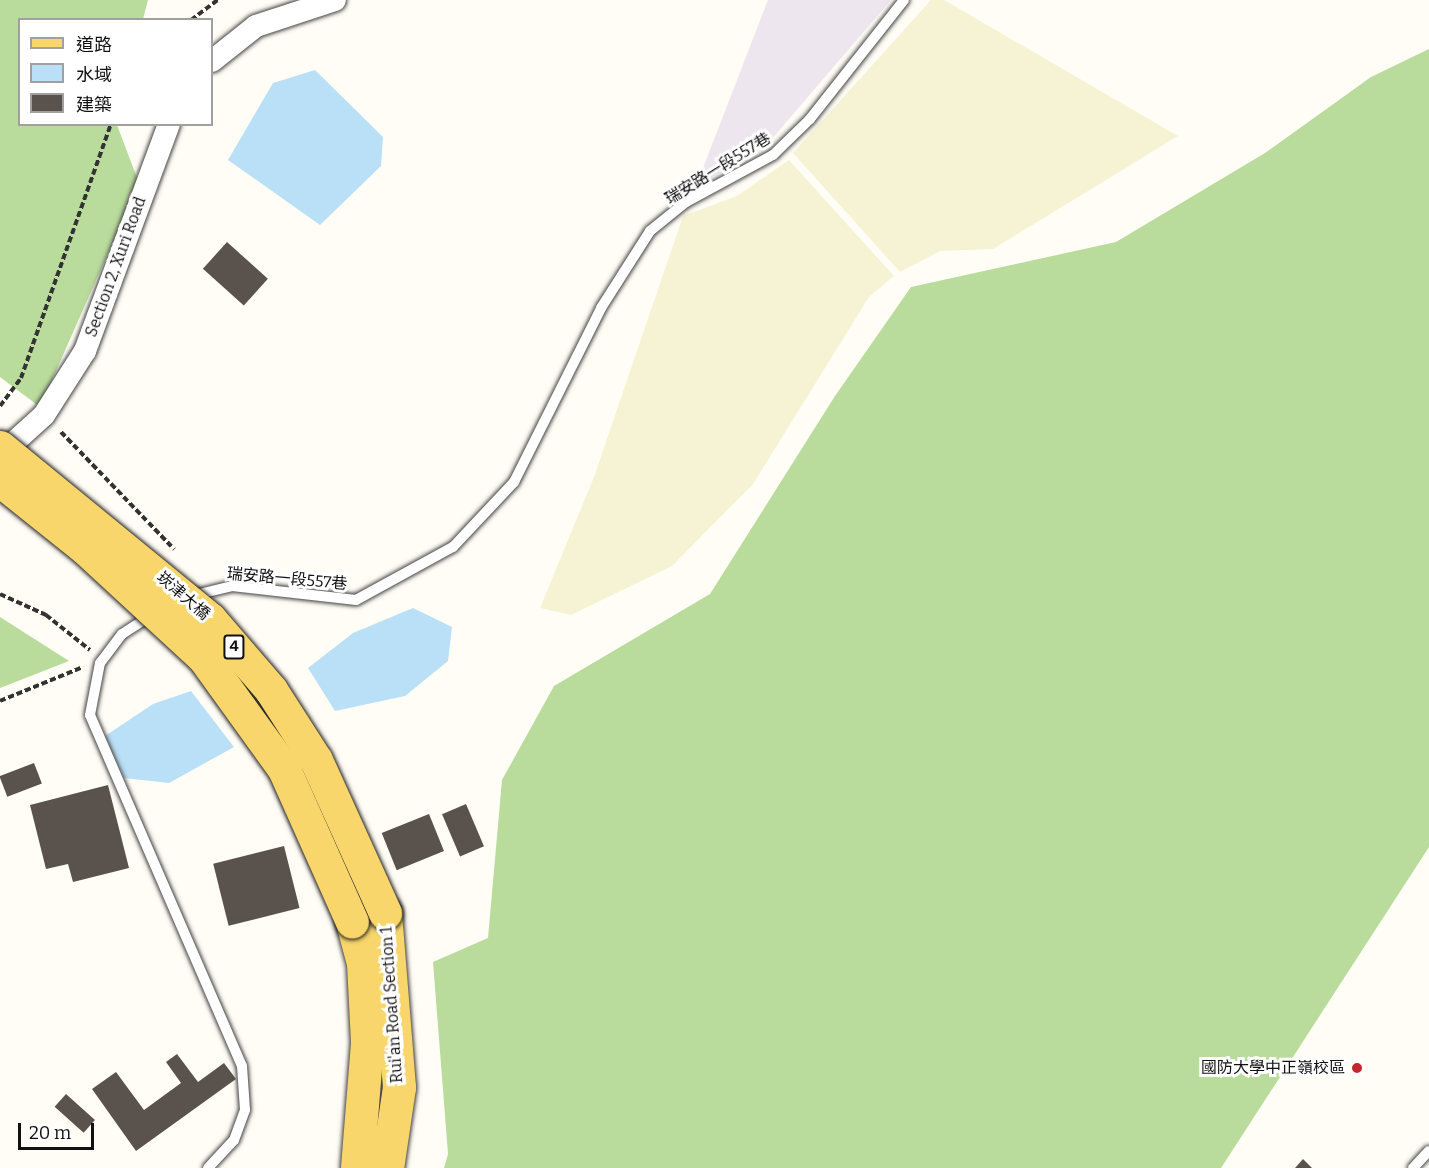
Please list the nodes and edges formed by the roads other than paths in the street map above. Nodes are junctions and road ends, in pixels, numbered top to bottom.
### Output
1 (335, 0) edge
2 (904, 0) edge
3 (213, 60) edge
4 (168, 126) edge
5 (0, 447) edge
6 (0, 454) edge
7 (0, 480) edge
8 (385, 913) joint
9 (352, 922) joint
10 (1429, 1151) edge
11 (208, 1168) edge
12 (357, 1168) edge
13 (387, 1168) edge
14 (1413, 1168) edge

1 - 3 street
2 - 11 lane, 瑞安路一段557巷
4 - 6 street, Section 2, Xuri Road
5 - 8 main road, 崁津大橋 / 4, bridge
7 - 9 main road, 崁津大橋 / 4, bridge
8 - 13 main road, Rui'an Road Section 1 / 4
9 - 12 main road, Rui'an Road Section 1 / 4
10 - 14 lane

